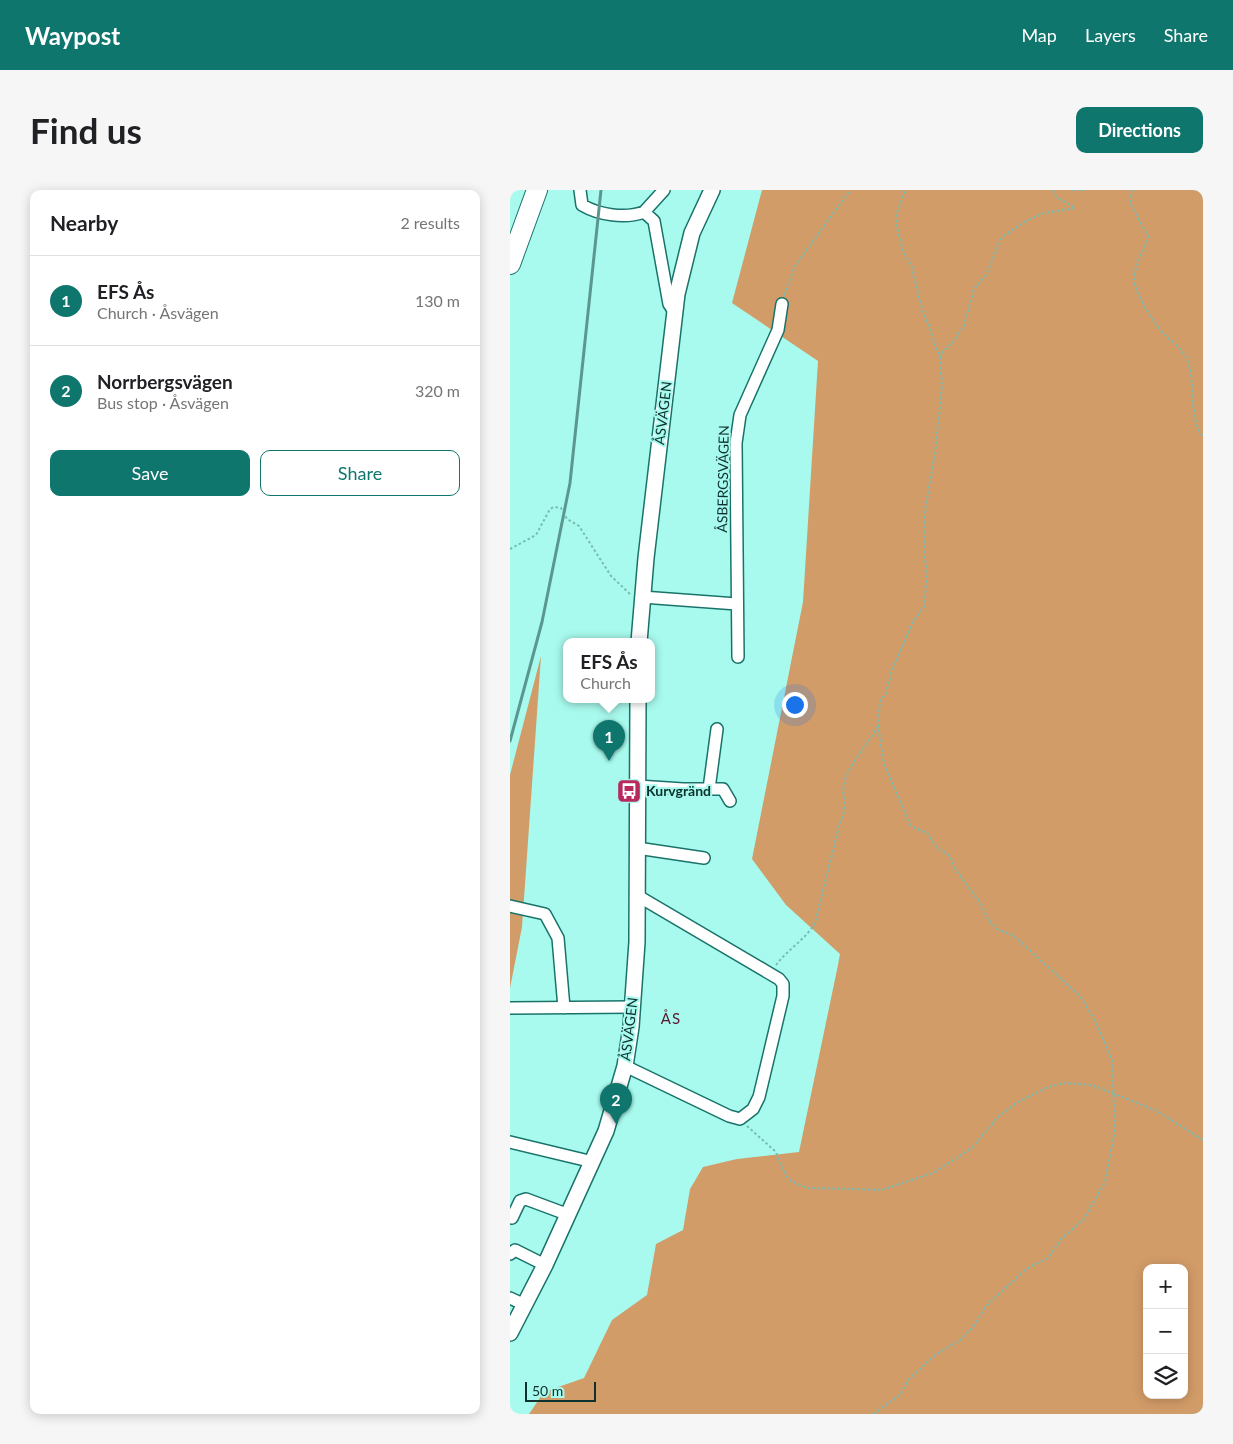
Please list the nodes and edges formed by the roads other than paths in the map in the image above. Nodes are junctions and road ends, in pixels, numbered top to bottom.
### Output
1 (525, 190) edge
2 (537, 190) edge
3 (580, 190) edge
4 (664, 190) edge
5 (712, 190) edge
6 (644, 212) junction
7 (510, 232) edge
8 (510, 264) edge
9 (782, 304) road end
10 (675, 313) junction
11 (642, 597) junction
12 (737, 604) junction
13 (639, 638) edge
14 (738, 657) dead end
15 (638, 703) edge
16 (717, 730) dead end
17 (638, 786) junction
18 (709, 789) junction
19 (730, 801) dead end
20 (637, 848) junction
21 (704, 858) dead end
22 (638, 896) junction
23 (510, 906) edge
24 (633, 1007) junction
25 (510, 1008) edge
26 (564, 1008) junction
27 (625, 1066) junction
28 (510, 1142) edge
29 (593, 1162) junction
30 (569, 1215) junction
31 (512, 1218) dead end
32 (510, 1254) edge
33 (545, 1265) junction
34 (510, 1298) edge
35 (525, 1305) junction
36 (510, 1334) edge

1 - 7 highway
2 - 8 highway
3 - 6 street
4 - 6 street
5 - 10 street, ÅSVÄGEN
6 - 10 street
9 - 12 street, ÅSBERGSVÄGEN
10 - 11 street, ÅSVÄGEN
11 - 12 street
11 - 13 street, ÅSVÄGEN
12 - 14 street, ÅSBERGSVÄGEN
15 - 17 street, ÅSVÄGEN
16 - 18 street
17 - 18 street
17 - 20 street, ÅSVÄGEN
18 - 19 street
20 - 21 street
20 - 22 street, ÅSVÄGEN
22 - 24 street, ÅSVÄGEN
22 - 27 street
23 - 26 street
24 - 26 street
24 - 27 street, ÅSVÄGEN
25 - 26 street
27 - 29 street, ÅSVÄGEN
28 - 29 street
29 - 30 street, ÅSVÄGEN
30 - 31 street
30 - 33 street, ÅSVÄGEN
32 - 33 street
33 - 35 street, ÅSVÄGEN
34 - 35 street
35 - 36 street, ÅSVÄGEN

